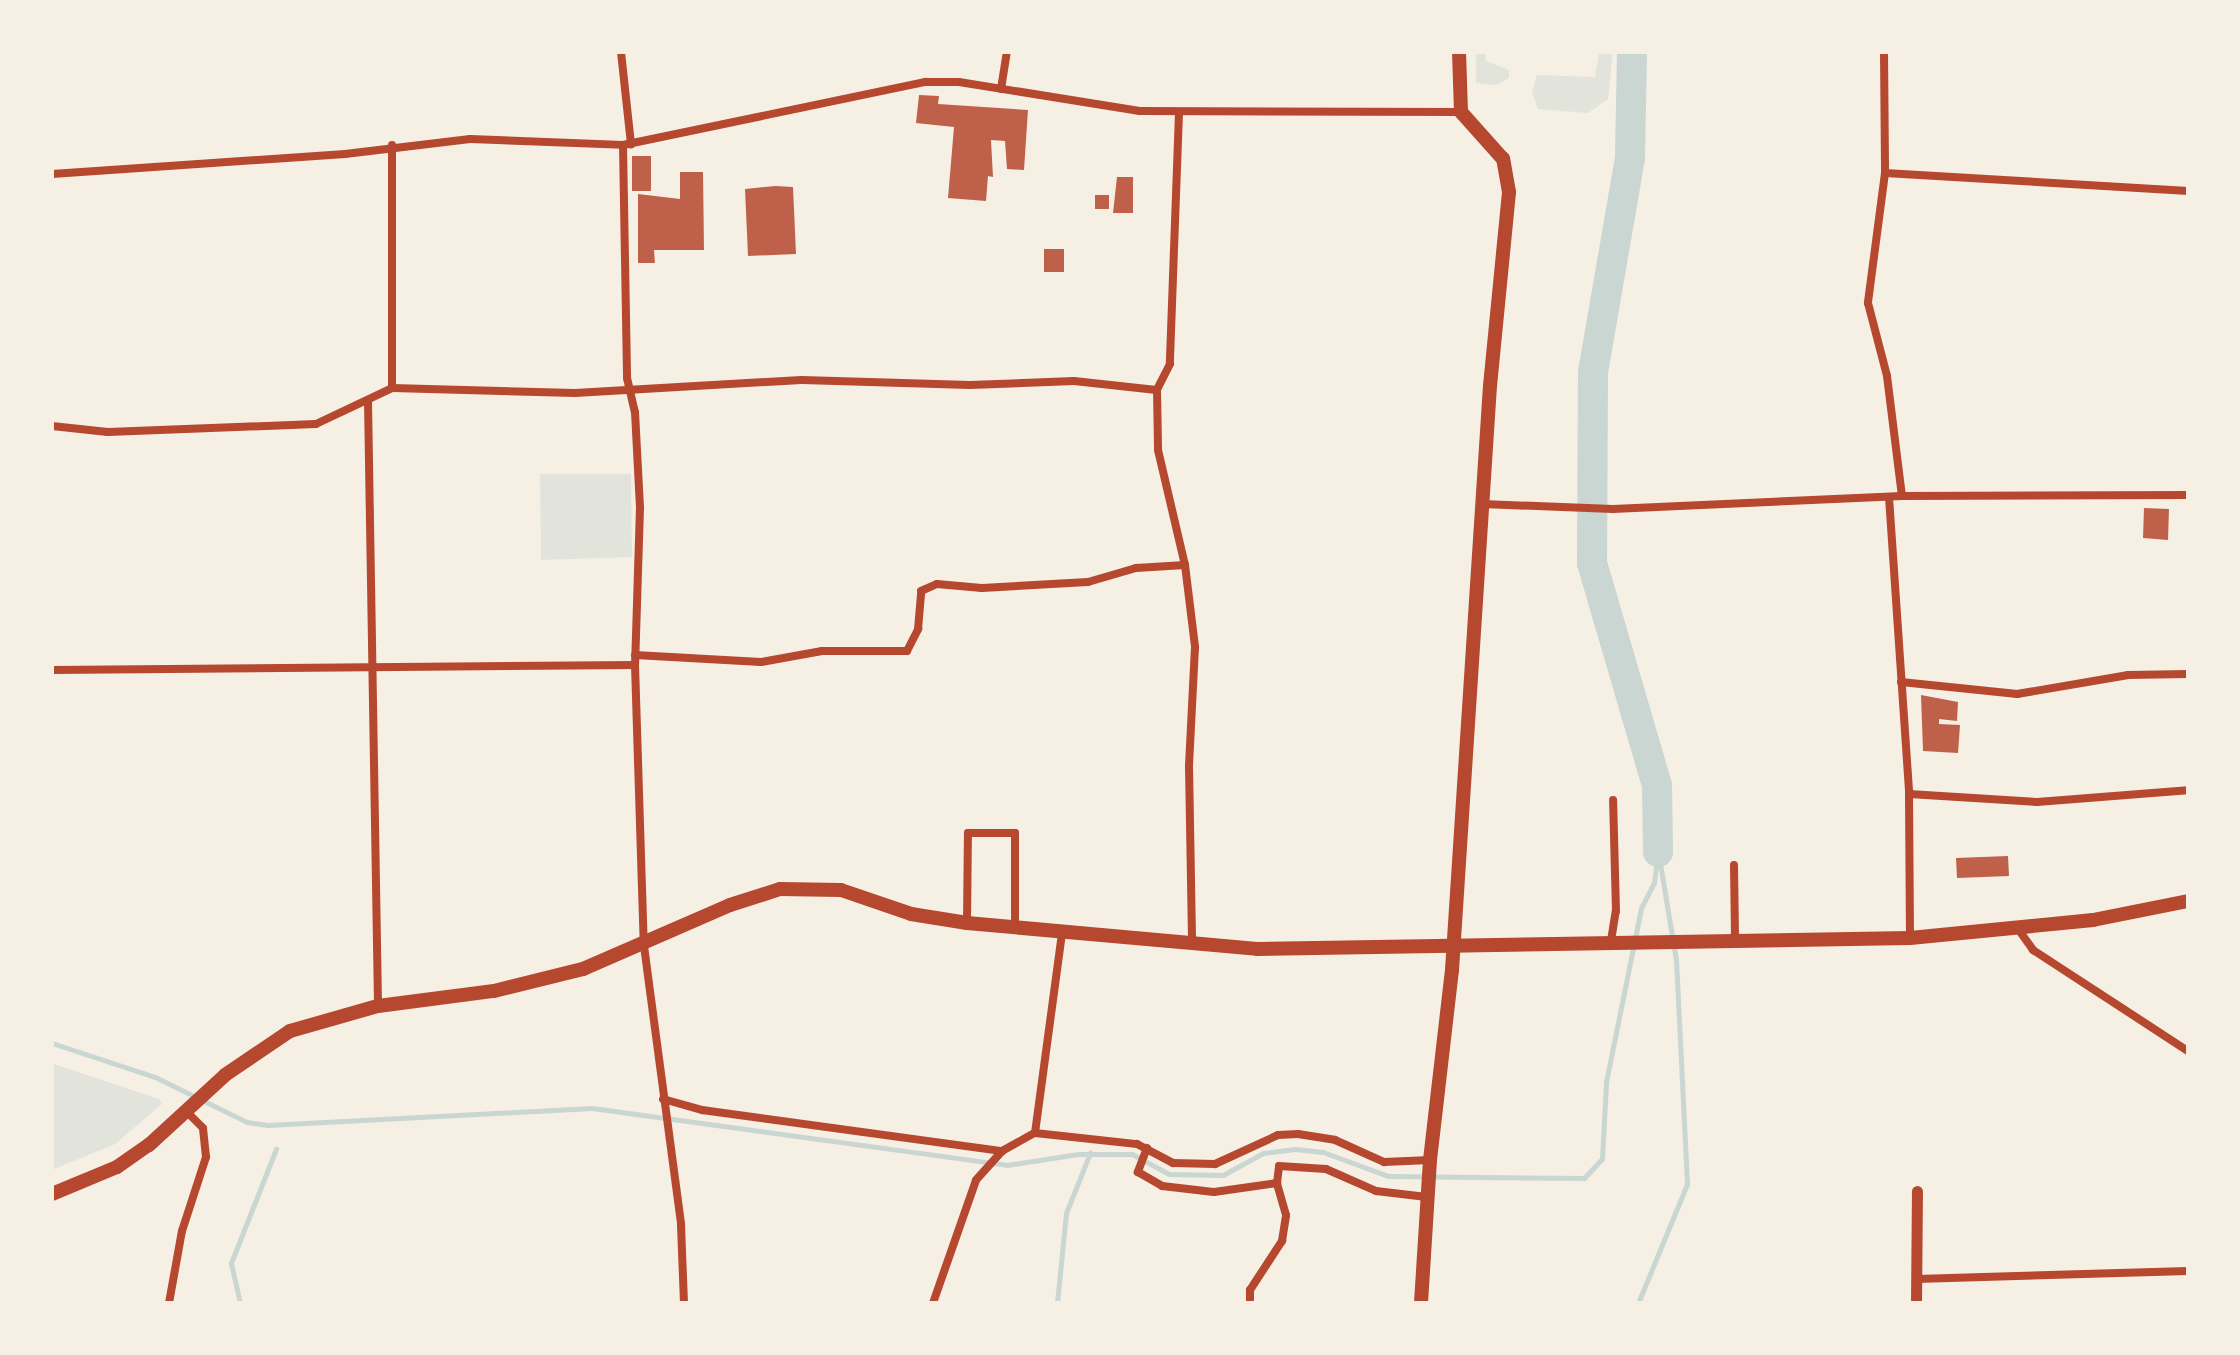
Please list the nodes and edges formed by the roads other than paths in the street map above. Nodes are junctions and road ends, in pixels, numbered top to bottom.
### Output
1 (621, 52) edge
2 (1007, 52) edge
3 (1459, 52) edge
4 (1884, 52) edge
5 (1001, 89) junction
6 (1461, 112) junction
7 (1179, 113) junction
8 (392, 145) junction
9 (627, 145) junction
10 (1885, 173) junction
11 (52, 174) edge
12 (2188, 191) edge
13 (392, 388) junction
14 (631, 388) junction
15 (1157, 390) junction
16 (368, 401) junction
17 (52, 426) edge
18 (2188, 495) edge
19 (1902, 496) junction
20 (1889, 497) junction
21 (1482, 504) junction
22 (1185, 565) junction
23 (635, 655) junction
24 (635, 665) junction
25 (370, 669) junction
26 (52, 670) edge
27 (2188, 674) edge
28 (1901, 682) junction
29 (2188, 790) edge
30 (1909, 794) junction
31 (1613, 800) dead end
32 (1734, 865) dead end
33 (2188, 901) edge
34 (967, 923) junction
35 (1015, 928) junction
36 (2018, 929) junction
37 (1062, 934) junction
38 (1910, 938) junction
39 (1735, 940) junction
40 (1615, 941) junction
41 (1192, 945) junction
42 (644, 946) junction
43 (1454, 946) junction
44 (378, 1006) junction
45 (2188, 1051) edge
46 (664, 1102) junction
47 (189, 1108) junction
48 (1035, 1133) junction
49 (1147, 1150) junction
50 (1001, 1153) junction
51 (1430, 1163) junction
52 (1277, 1183) junction
53 (1917, 1191) dead end
54 (1428, 1193) junction
55 (52, 1194) edge
56 (2188, 1271) edge
57 (1916, 1279) junction
58 (169, 1303) edge
59 (684, 1303) edge
60 (933, 1303) edge
61 (1250, 1303) edge
62 (1421, 1303) edge
63 (1916, 1303) edge

1 - 9 street
2 - 5 street
3 - 6 main road
4 - 10 street
5 - 7 street
5 - 9 street
6 - 7 street
6 - 21 main road
7 - 15 street
8 - 9 street
8 - 11 street
8 - 13 street
9 - 14 street
10 - 12 street
10 - 19 street
13 - 14 street
13 - 16 street
14 - 15 street
14 - 23 street
15 - 22 street
16 - 17 street
16 - 25 street
18 - 19 street
19 - 20 street
20 - 21 street
20 - 28 street
21 - 43 main road
22 - 23 street
22 - 41 street
23 - 24 street
24 - 25 street
24 - 42 street
25 - 26 street
25 - 44 street
27 - 28 street
28 - 30 street
29 - 30 street
30 - 38 street
31 - 40 street
32 - 39 street
33 - 36 main road
34 - 35 main road
34 - 35 street
34 - 42 main road
35 - 37 main road
36 - 38 main road
36 - 45 street
37 - 41 main road
37 - 48 street
38 - 39 main road
39 - 40 main road
40 - 43 main road
41 - 43 main road
42 - 44 main road
42 - 46 street
43 - 51 main road
44 - 47 main road
46 - 50 street
46 - 59 street
47 - 55 main road
47 - 58 street
48 - 49 street
48 - 50 street
49 - 51 street
49 - 52 street
50 - 60 street
51 - 54 main road
52 - 54 street
52 - 61 street
53 - 57 street
54 - 62 main road
56 - 57 street
57 - 63 street

